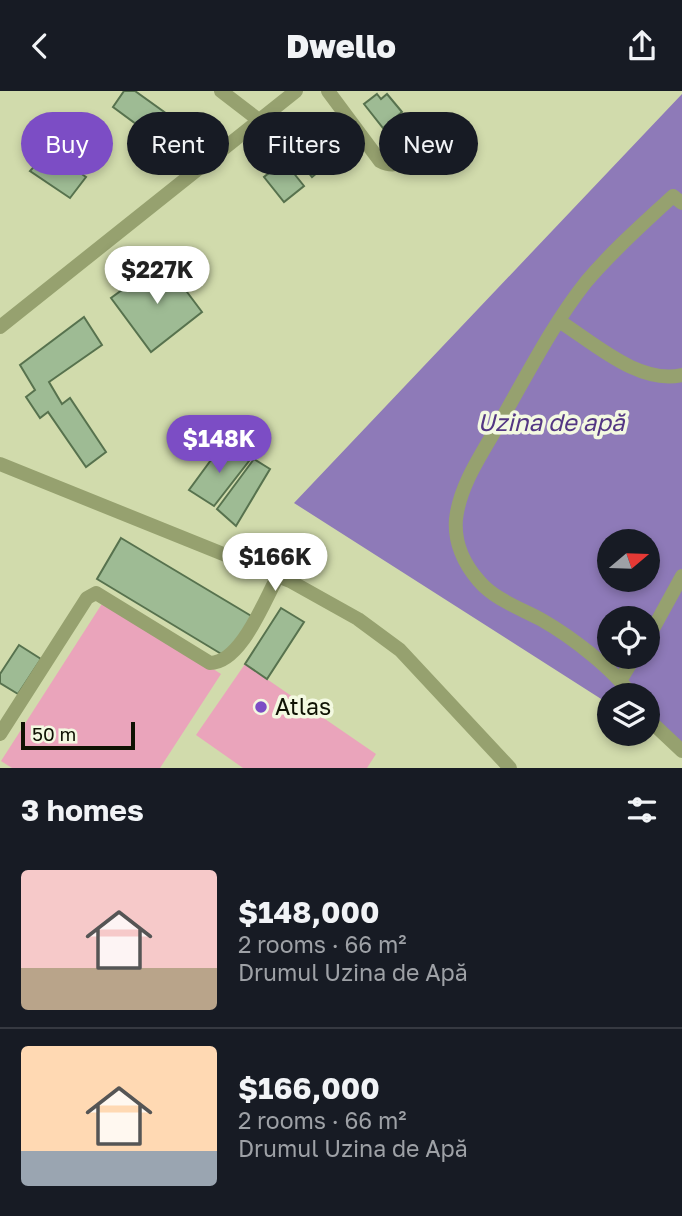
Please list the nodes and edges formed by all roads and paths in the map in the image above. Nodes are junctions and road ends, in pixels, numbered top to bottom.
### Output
1 (221, 91) edge
2 (296, 91) edge
3 (328, 91) edge
4 (248, 112) edge
5 (271, 112) edge
6 (243, 134) edge
7 (379, 160) edge
8 (682, 204) edge
9 (559, 321) junction
10 (0, 327) edge
11 (682, 375) edge
12 (0, 453) edge
13 (5, 465) edge
14 (278, 576) junction
15 (682, 576) edge
16 (660, 616) edge
17 (627, 669) edge
18 (621, 679) junction
19 (624, 683) edge
20 (660, 730) edge
21 (0, 734) edge
22 (682, 751) edge
23 (510, 768) edge

1 - 4 street
2 - 5 street
3 - 7 street
6 - 10 street
8 - 9 street
9 - 11 street
9 - 18 street
12 - 13 street
13 - 14 street
14 - 21 street
14 - 23 street
15 - 16 street
17 - 18 street
18 - 19 street
20 - 22 street

